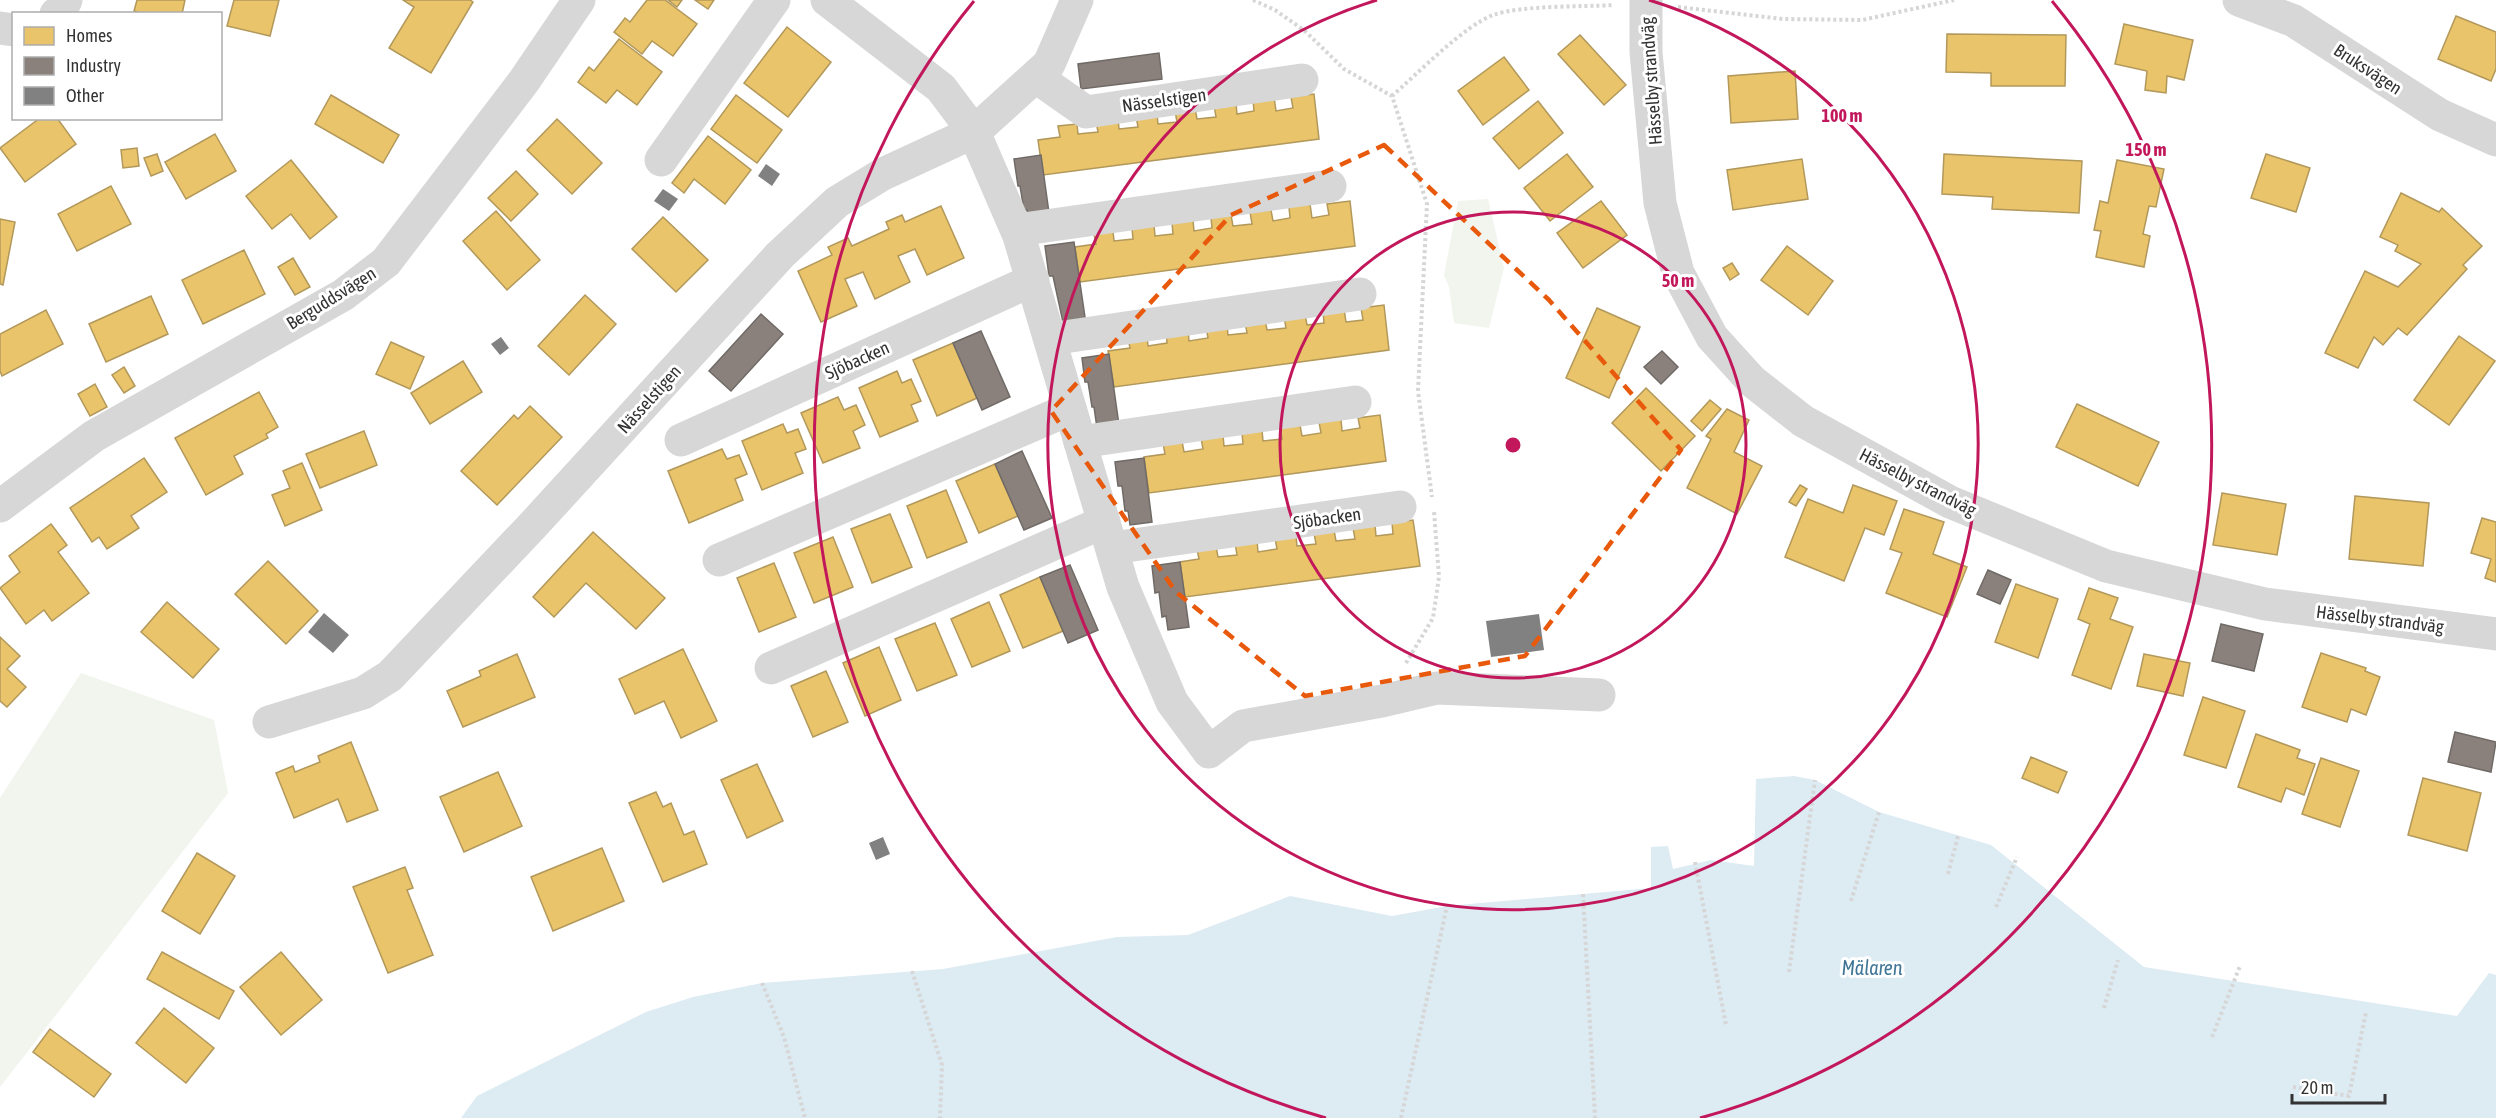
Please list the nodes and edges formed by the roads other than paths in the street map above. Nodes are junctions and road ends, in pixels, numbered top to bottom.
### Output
1 (579, 0) edge
2 (774, 0) edge
3 (827, 0) edge
4 (1077, 0) edge
5 (2240, 0) edge
6 (1646, 2) edge
7 (1036, 76) junction
8 (1302, 80) dead end
9 (974, 132) junction
10 (2496, 140) edge
11 (662, 160) dead end
12 (1330, 186) dead end
13 (1017, 230) junction
14 (1033, 280) junction
15 (1360, 294) dead end
16 (1050, 339) junction
17 (1354, 402) dead end
18 (1070, 408) junction
19 (681, 440) dead end
20 (1080, 442) junction
21 (0, 506) edge
22 (1400, 507) dead end
23 (1108, 535) junction
24 (719, 560) dead end
25 (2496, 634) edge
26 (771, 668) dead end
27 (1599, 695) dead end
28 (269, 722) dead end

1 - 21 street, Berguddsvägen
2 - 11 street
3 - 9 street
4 - 7 street, Nässelstigen
5 - 10 street, Bruksvägen
6 - 25 street, Hässelby strandväg
7 - 8 street, Nässelstigen
7 - 9 street, Nässelstigen
9 - 13 street
9 - 28 street, Nässelstigen
12 - 13 street
13 - 14 street
14 - 16 street
14 - 19 street, Sjöbacken
15 - 16 street
16 - 18 street
17 - 20 street
18 - 20 street
18 - 24 street
20 - 23 street
22 - 23 street, Sjöbacken
23 - 26 street, Sjöbacken
23 - 27 street

